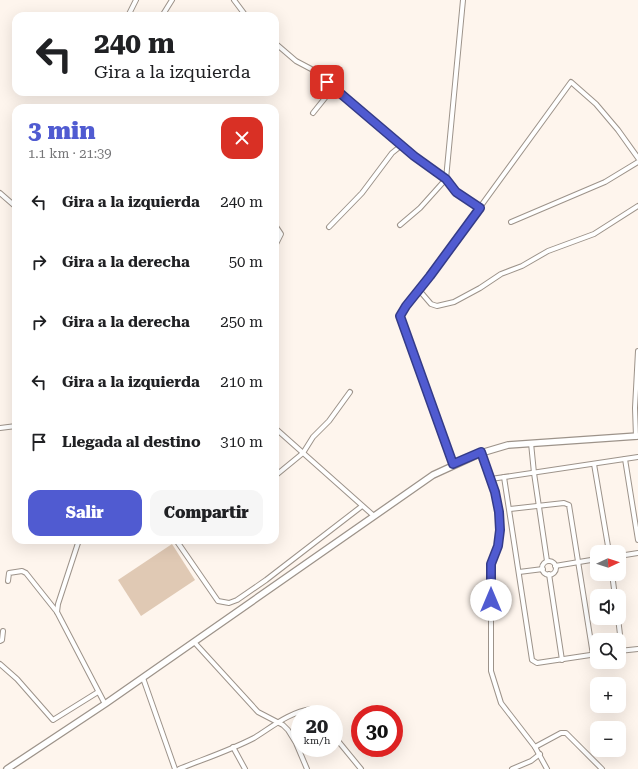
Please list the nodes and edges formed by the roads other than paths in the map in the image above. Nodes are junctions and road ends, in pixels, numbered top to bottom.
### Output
1 (136, 0) edge
2 (172, 0) edge
3 (234, 0) edge
4 (463, 0) edge
5 (130, 12) edge
6 (164, 12) edge
7 (243, 12) edge
8 (279, 46) edge
9 (340, 91) junction
10 (313, 113) dead end
11 (402, 145) junction
12 (638, 158) edge
13 (638, 162) edge
14 (446, 179) junction
15 (0, 193) edge
16 (12, 204) edge
17 (638, 206) edge
18 (480, 208) junction
19 (511, 222) dead end
20 (400, 225) dead end
21 (329, 227) dead end
22 (420, 290) junction
23 (638, 351) edge
24 (350, 392) dead end
25 (12, 426) edge
26 (0, 428) edge
27 (279, 432) edge
28 (637, 436) edge
29 (531, 443) junction
30 (481, 452) junction
31 (303, 453) junction
32 (638, 457) edge
33 (625, 459) junction
34 (453, 464) junction
35 (594, 464) junction
36 (279, 473) edge
37 (534, 473) junction
38 (504, 477) junction
39 (491, 479) junction
40 (362, 506) junction
41 (540, 506) junction
42 (510, 509) junction
43 (374, 516) junction
44 (638, 540) edge
45 (78, 544) edge
46 (179, 544) edge
47 (608, 545) edge
48 (638, 553) edge
49 (626, 555) edge
50 (590, 560) edge
51 (547, 561) junction
52 (578, 562) junction
53 (555, 566) junction
54 (542, 569) junction
55 (519, 572) junction
56 (549, 574) junction
57 (8, 581) dead end
58 (57, 612) junction
59 (3, 630) dead end
60 (591, 633) edge
61 (0, 641) edge
62 (195, 643) junction
63 (638, 649) edge
64 (626, 650) edge
65 (590, 656) edge
66 (562, 660) junction
67 (0, 664) edge
68 (143, 678) junction
69 (98, 692) junction
70 (105, 704) junction
71 (291, 716) edge
72 (277, 722) junction
73 (233, 747) junction
74 (343, 747) edge
75 (535, 747) junction
76 (540, 754) junction
77 (190, 767) edge
78 (7, 769) edge
79 (176, 769) edge
80 (179, 769) edge
81 (245, 769) edge
82 (307, 769) edge
83 (361, 769) edge
84 (512, 769) edge
85 (547, 769) edge
86 (602, 769) edge

1 - 5 street
2 - 6 street
3 - 7 street
4 - 14 street
8 - 9 street
9 - 10 street
9 - 11 street
11 - 14 street
11 - 21 street
12 - 18 street
13 - 19 street
14 - 18 street
14 - 20 street
15 - 16 street
17 - 22 street
18 - 22 street
22 - 34 street
23 - 28 street
24 - 31 street
25 - 26 street
27 - 31 street
28 - 29 main road
29 - 30 main road
29 - 37 street
30 - 34 main road
30 - 39 street
31 - 36 street
31 - 40 street
32 - 33 street
33 - 35 street
33 - 44 street
34 - 43 main road
35 - 37 street
35 - 47 street
37 - 38 street
37 - 41 street
38 - 39 street
38 - 42 street
39 - 75 street
40 - 43 street
40 - 46 street
41 - 42 street
41 - 51 street
41 - 52 street
42 - 55 street
43 - 62 main road
45 - 58 street
48 - 49 street
50 - 52 street
51 - 53 street
51 - 54 street
52 - 53 street
52 - 60 street
53 - 56 street
54 - 55 street
54 - 56 street
55 - 66 street
56 - 66 street
57 - 58 street
58 - 69 street
59 - 61 street
62 - 68 main road
62 - 72 street
63 - 64 street
65 - 66 street
67 - 69 street
68 - 70 main road
68 - 79 street
69 - 70 street
70 - 78 main road
71 - 72 street
72 - 73 street
72 - 82 street
73 - 77 street
73 - 81 street
74 - 83 street
75 - 76 street
75 - 86 street
76 - 84 street
76 - 85 street
77 - 80 street

